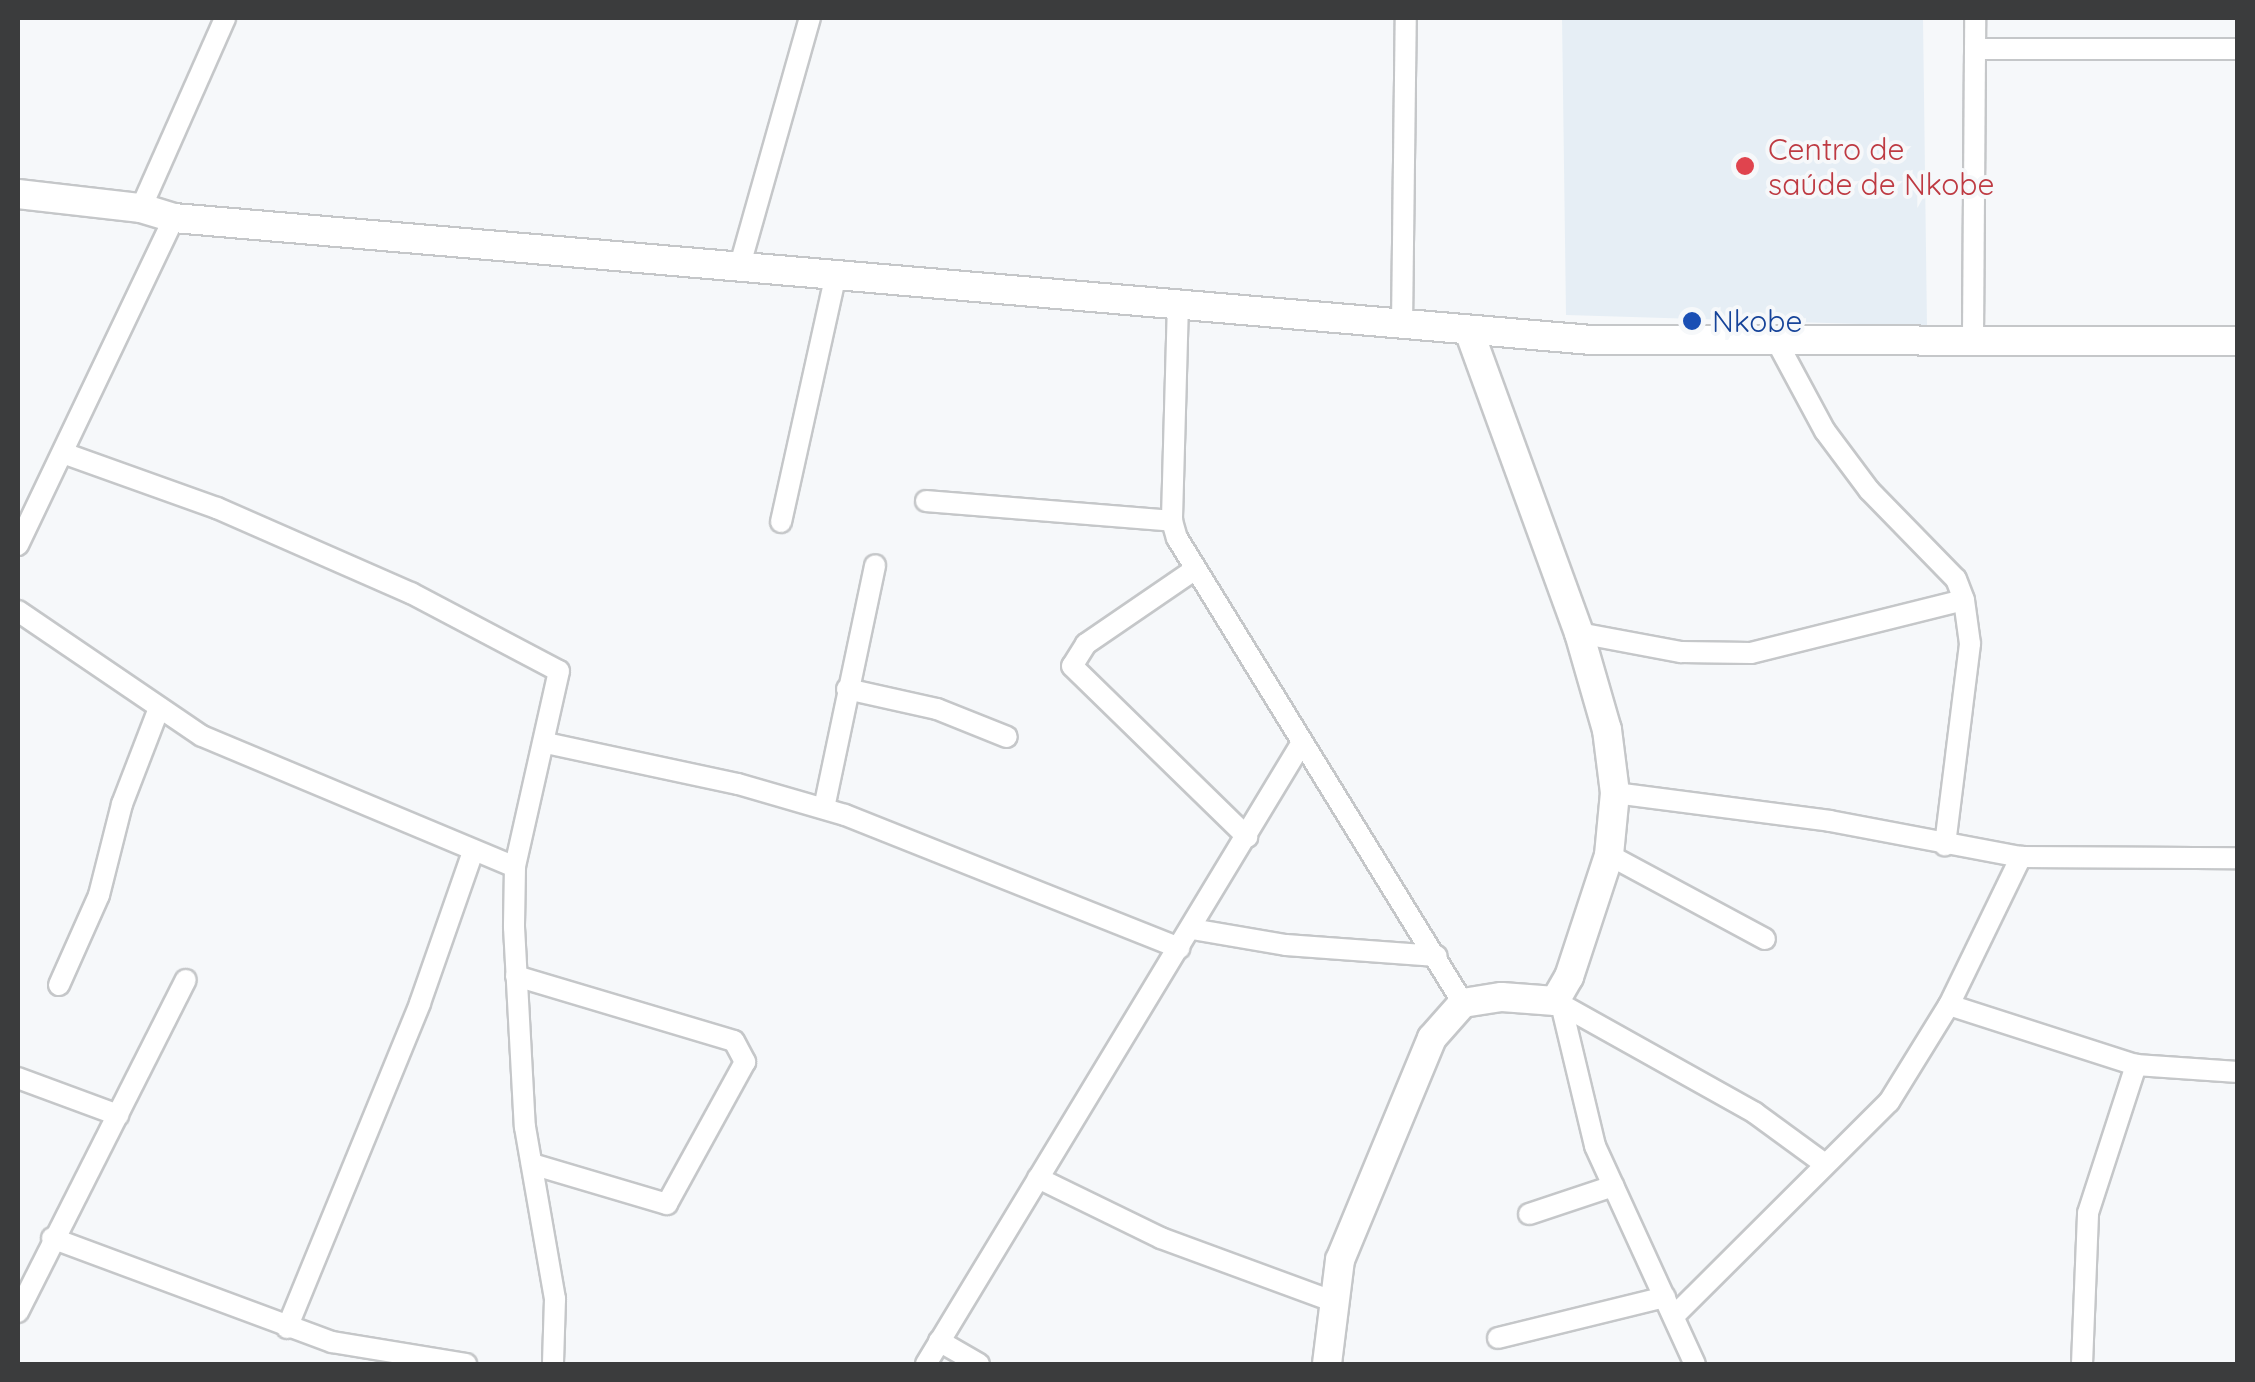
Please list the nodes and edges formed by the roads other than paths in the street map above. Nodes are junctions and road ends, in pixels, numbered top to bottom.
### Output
1 (226, 18) edge
2 (810, 18) edge
3 (1406, 18) edge
4 (1975, 18) edge
5 (2238, 49) edge
6 (1976, 50) junction
7 (18, 194) edge
8 (141, 208) junction
9 (174, 218) junction
10 (740, 265) junction
11 (836, 274) junction
12 (1178, 303) junction
13 (1402, 324) junction
14 (1469, 331) junction
15 (1973, 337) junction
16 (2238, 341) edge
17 (1776, 342) junction
18 (62, 453) junction
19 (926, 501) dead end
20 (1172, 521) junction
21 (781, 522) dead end
22 (18, 545) edge
23 (875, 565) dead end
24 (1194, 570) junction
25 (1964, 600) junction
26 (18, 611) edge
27 (1578, 633) junction
28 (848, 689) junction
29 (159, 708) junction
30 (1007, 737) dead end
31 (546, 742) junction
32 (1301, 744) junction
33 (1615, 793) junction
34 (824, 808) junction
35 (1247, 837) junction
36 (1945, 844) junction
37 (473, 852) junction
38 (1609, 854) junction
39 (2021, 857) junction
40 (2238, 858) edge
41 (515, 867) junction
42 (1192, 929) junction
43 (1765, 939) dead end
44 (1180, 948) junction
45 (1437, 956) junction
46 (516, 976) junction
47 (186, 980) dead end
48 (59, 985) dead end
49 (1558, 1002) junction
50 (1463, 1003) junction
51 (1949, 1005) junction
52 (2136, 1065) junction
53 (2238, 1072) edge
54 (18, 1078) edge
55 (118, 1115) junction
56 (1822, 1162) junction
57 (532, 1164) junction
58 (1038, 1178) junction
59 (1612, 1186) junction
60 (1528, 1214) dead end
61 (52, 1238) junction
62 (1332, 1301) junction
63 (1670, 1306) junction
64 (18, 1308) edge
65 (287, 1328) junction
66 (1498, 1338) dead end
67 (939, 1341) junction
68 (466, 1364) edge
69 (553, 1364) edge
70 (926, 1364) edge
71 (980, 1364) edge
72 (1327, 1364) edge
73 (1695, 1364) edge
74 (2082, 1364) edge

1 - 8 street
2 - 10 street
3 - 13 street
4 - 6 street
5 - 6 street
6 - 15 street
7 - 8 street
8 - 9 street
9 - 10 street
9 - 18 street
10 - 11 street
11 - 12 street
11 - 21 street
12 - 13 street
12 - 20 street
13 - 14 street
14 - 17 street
14 - 27 street
15 - 16 street
15 - 17 street
17 - 25 street
18 - 22 street
18 - 31 street
19 - 20 street
20 - 24 street
23 - 28 street
24 - 32 street
24 - 35 street
25 - 27 street
25 - 36 street
26 - 29 street
27 - 33 street
28 - 30 street
28 - 34 street
29 - 37 street
29 - 48 street
31 - 34 street
31 - 41 street
32 - 35 street
32 - 45 street
33 - 36 street
33 - 38 street
34 - 44 street
35 - 42 street
36 - 39 street
37 - 41 street
37 - 65 street
38 - 43 street
38 - 49 street
39 - 40 street
39 - 51 street
41 - 46 street
42 - 44 street
42 - 45 street
44 - 58 street
45 - 50 street
46 - 57 street
46 - 57 street
47 - 55 street
49 - 50 street
49 - 56 street
49 - 59 street
50 - 62 street
51 - 52 street
51 - 56 street
52 - 53 street
52 - 74 street
54 - 55 street
55 - 61 street
56 - 63 street
57 - 69 street
58 - 62 street
58 - 67 street
59 - 60 street
59 - 63 street
61 - 64 street
61 - 65 street
62 - 72 street
63 - 66 street
63 - 73 street
65 - 68 street
67 - 70 street
67 - 71 street

